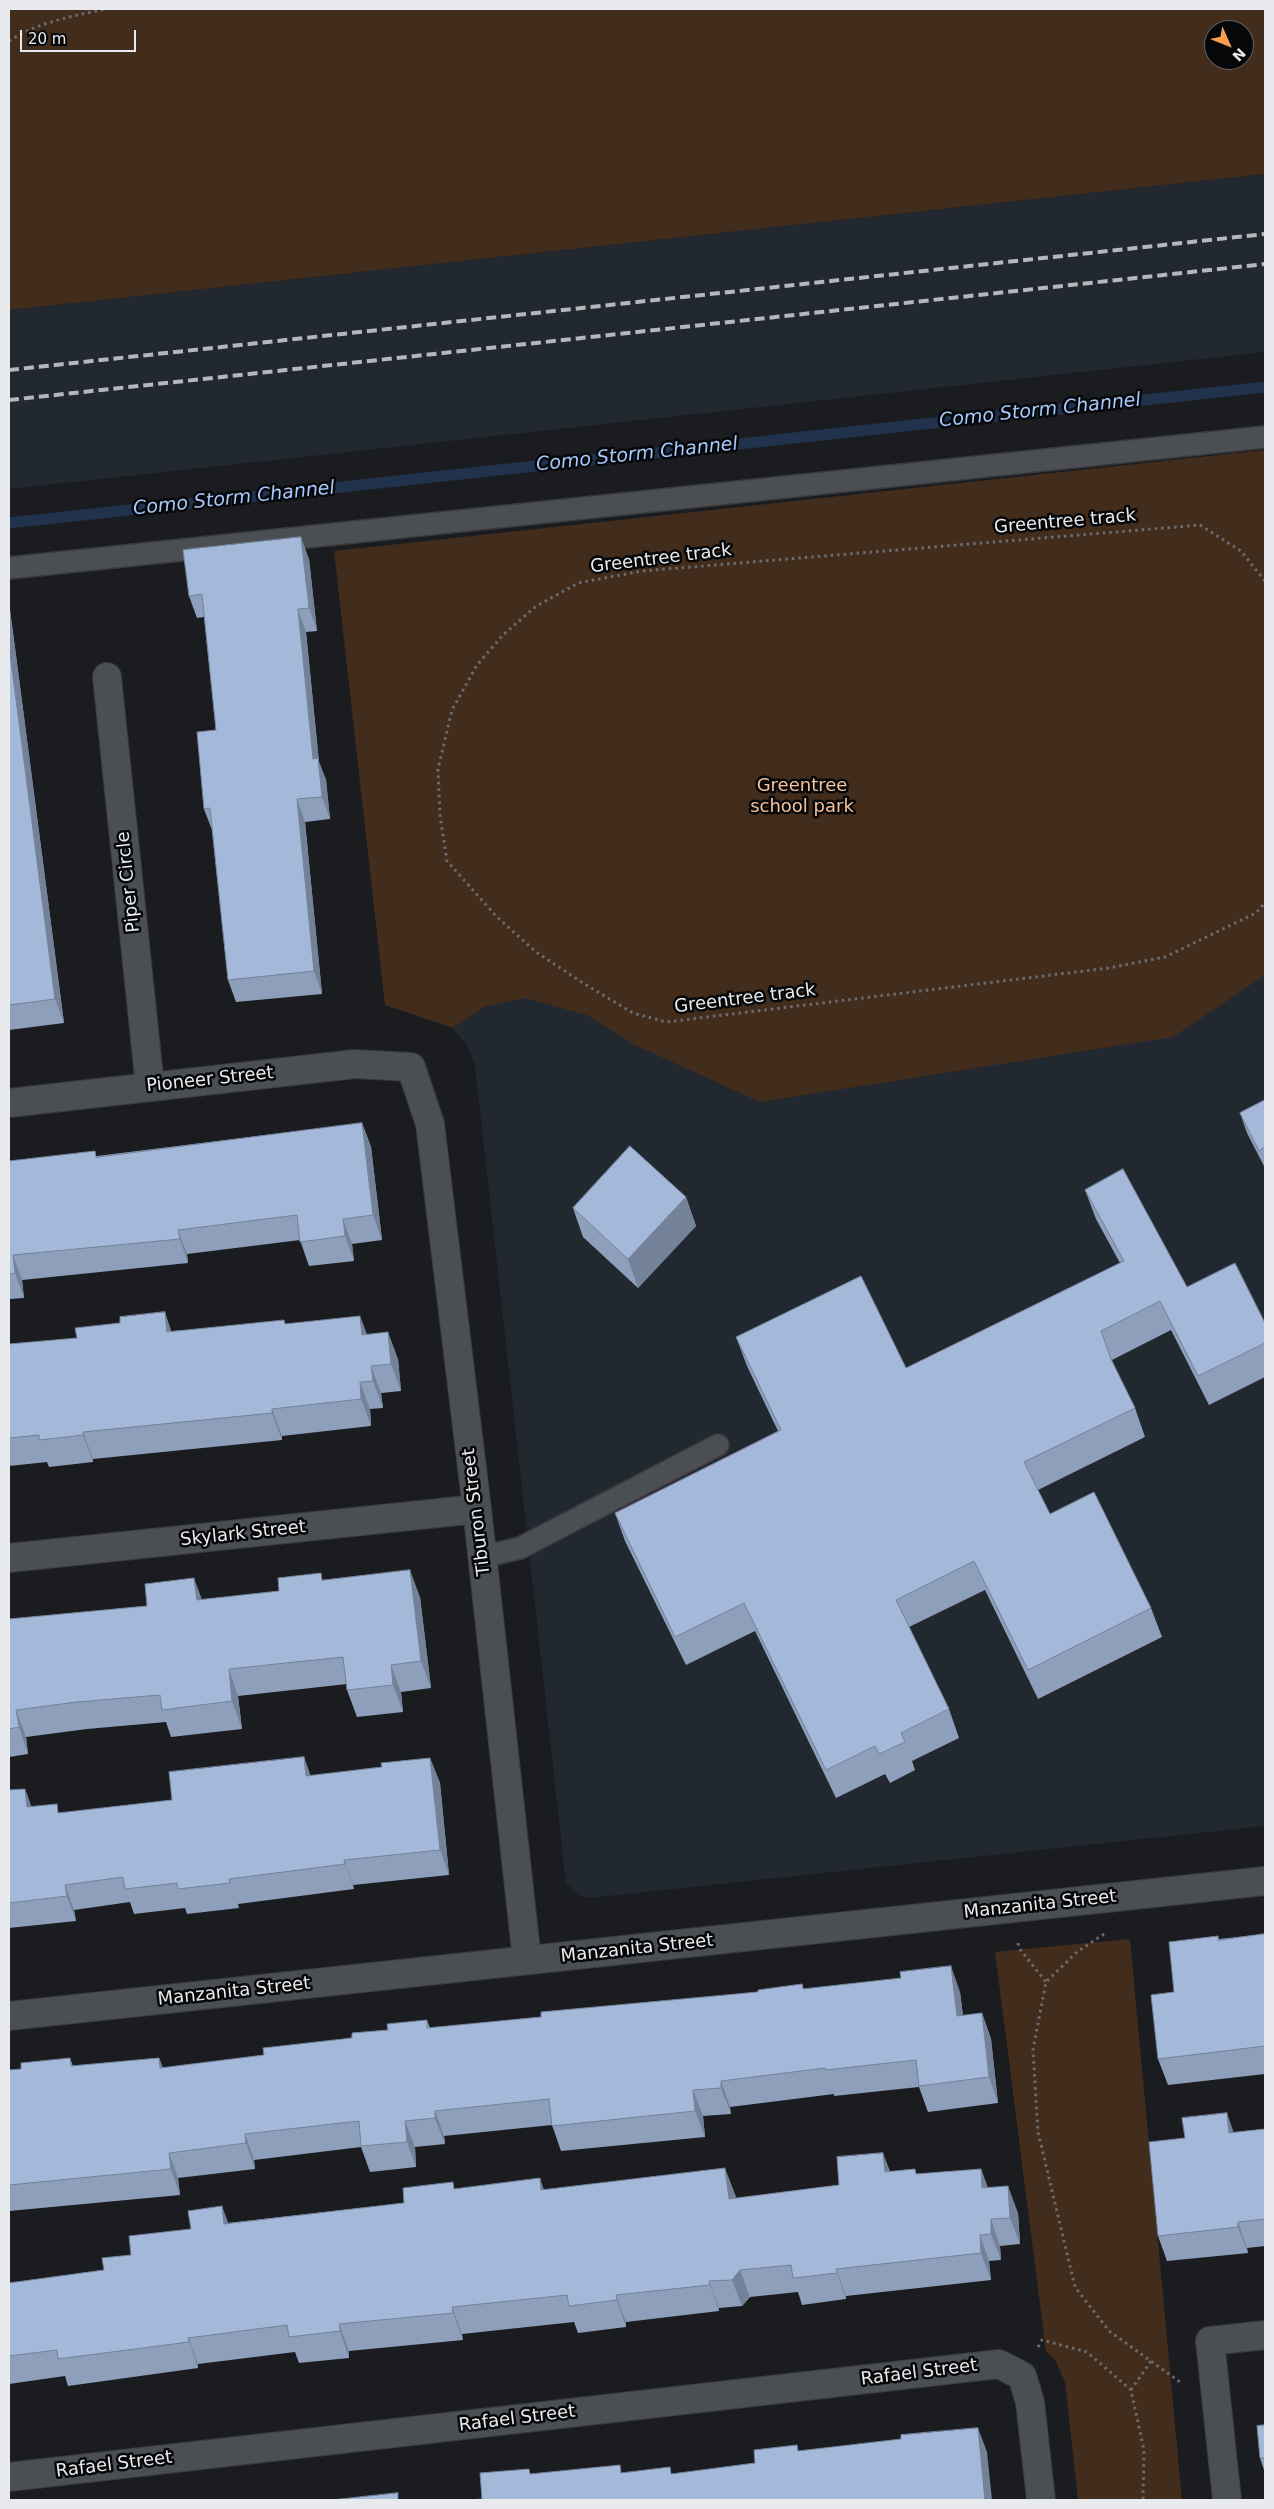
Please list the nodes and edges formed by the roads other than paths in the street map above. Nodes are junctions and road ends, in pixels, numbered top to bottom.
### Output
1 (1265, 437) edge
2 (9, 568) edge
3 (107, 677) dead end
4 (411, 1067) joint
5 (150, 1087) junction
6 (9, 1103) edge
7 (718, 1445) dead end
8 (477, 1509) junction
9 (482, 1557) junction
10 (9, 1558) edge
11 (1265, 1881) edge
12 (527, 1960) junction
13 (9, 2016) edge
14 (1265, 2335) edge
15 (9, 2477) edge
16 (1041, 2500) edge
17 (1227, 2500) edge

1 - 2 lane
3 - 5 street, Piper Circle
4 - 5 street, Pioneer Street
4 - 8 street, Tiburon Street
5 - 6 street, Pioneer Street
7 - 9 lane
8 - 9 street, Tiburon Street
8 - 10 street, Skylark Street
9 - 12 street, Tiburon Street
11 - 12 street, Manzanita Street
12 - 13 street, Manzanita Street
14 - 17 street
15 - 16 street, Rafael Street

